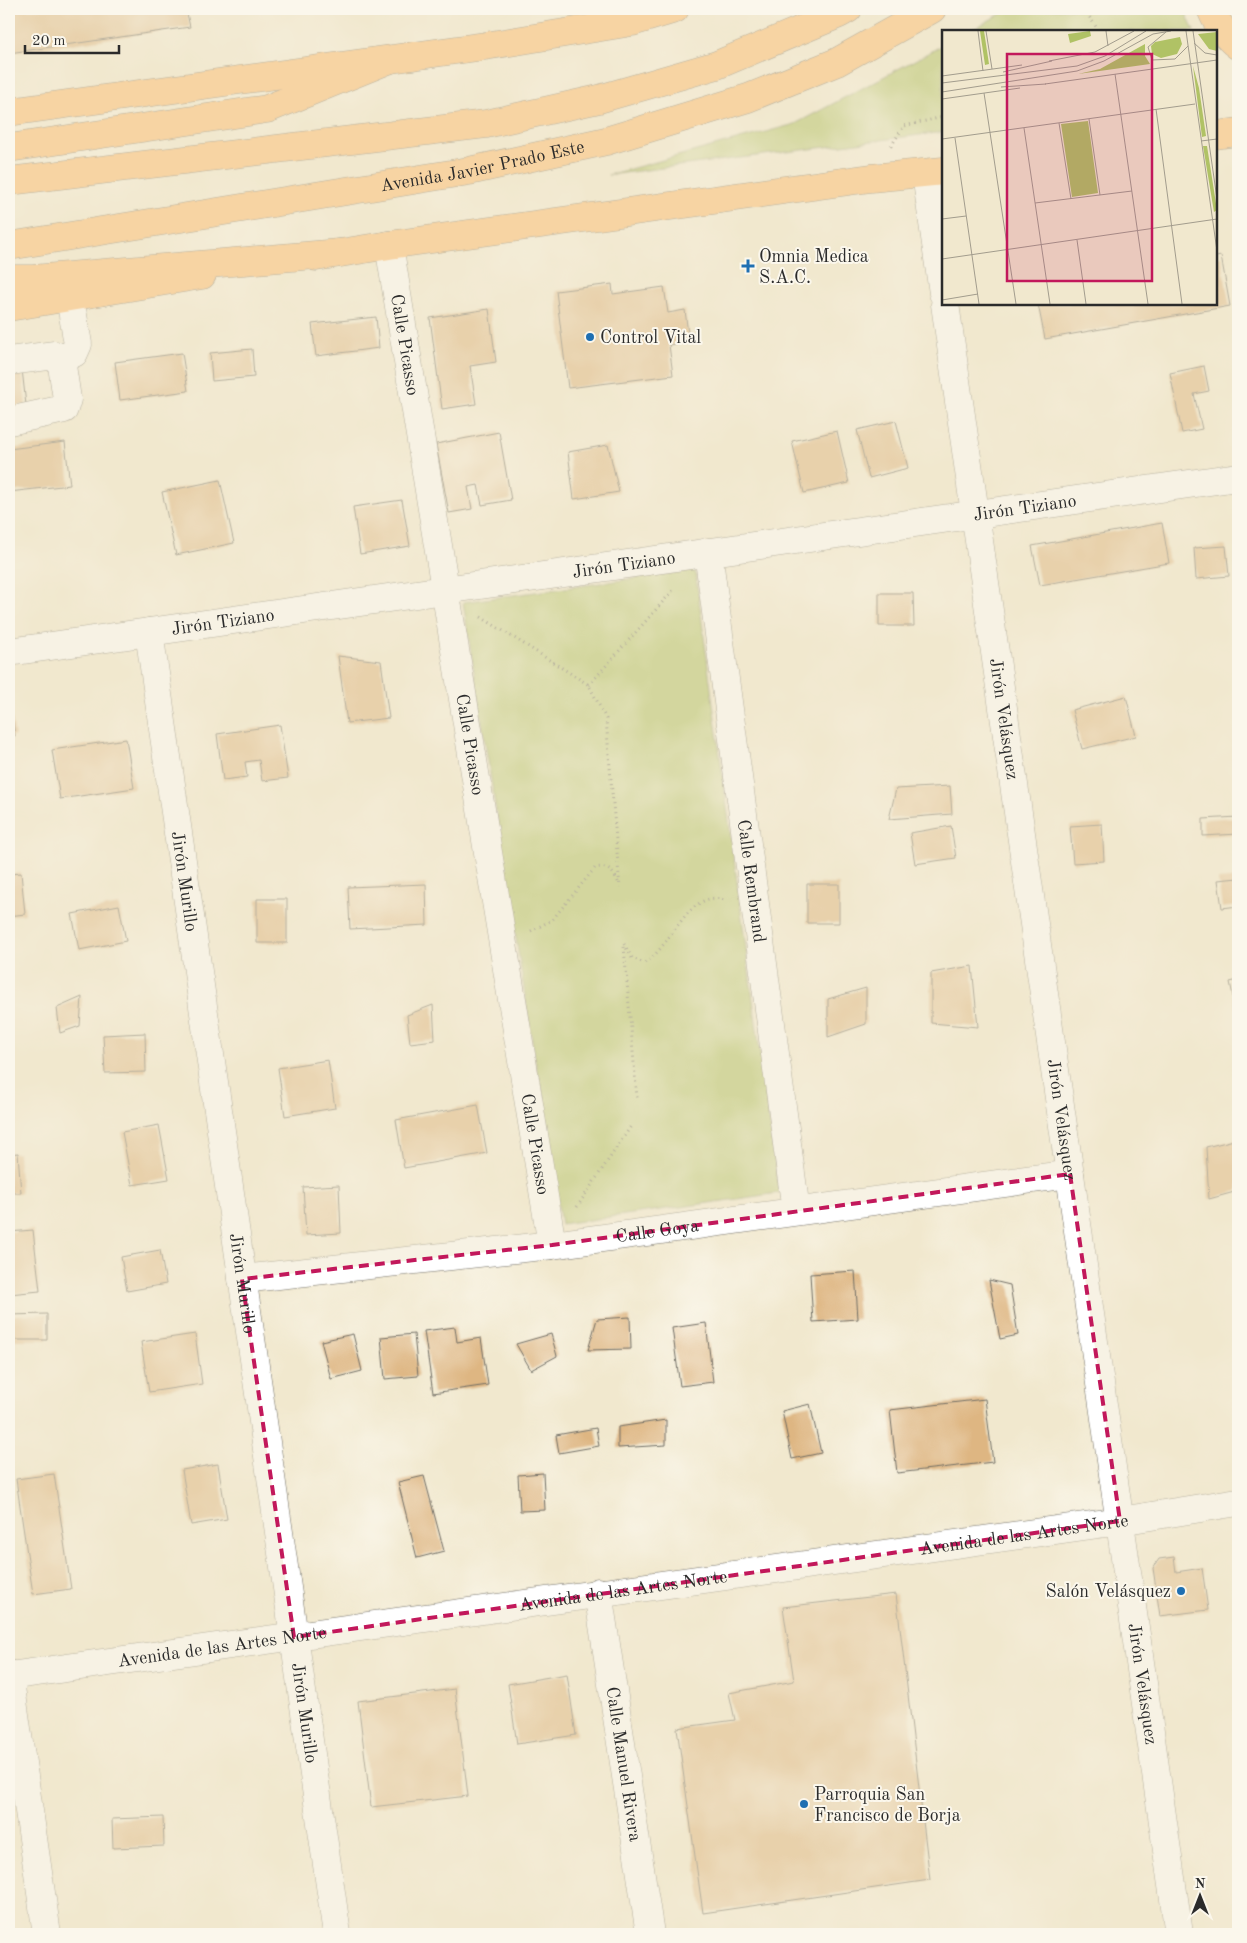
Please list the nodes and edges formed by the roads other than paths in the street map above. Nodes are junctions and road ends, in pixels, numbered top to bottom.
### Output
1 (675, 9) edge
2 (848, 9) edge
3 (932, 9) edge
4 (1211, 9) edge
5 (1238, 46) edge
6 (388, 60) junction
7 (9, 112) edge
8 (1238, 132) edge
9 (1217, 135) edge
10 (9, 148) edge
11 (935, 173) edge
12 (9, 181) edge
13 (389, 245) junction
14 (9, 246) edge
15 (339, 253) junction
16 (942, 278) edge
17 (9, 279) edge
18 (70, 298) junction
19 (945, 305) edge
20 (9, 307) edge
21 (61, 359) junction
22 (9, 361) edge
23 (9, 421) edge
24 (1238, 477) edge
25 (975, 515) junction
26 (708, 552) junction
27 (446, 593) junction
28 (149, 632) junction
29 (9, 652) edge
30 (1070, 1174) junction
31 (796, 1211) junction
32 (552, 1245) junction
33 (242, 1279) junction
34 (1238, 1502) edge
35 (1120, 1520) junction
36 (598, 1592) junction
37 (294, 1637) junction
38 (9, 1675) edge
39 (47, 1934) edge
40 (337, 1934) edge
41 (650, 1934) edge
42 (1179, 1934) edge

1 - 6 main road
2 - 12 main road
3 - 14 main road, Avenida Javier Prado Este
4 - 5 main road
6 - 7 main road
6 - 10 main road
8 - 9 main road
11 - 13 main road
11 - 16 street
13 - 15 main road
13 - 27 street, Calle Picasso
15 - 17 main road
15 - 18 main road
18 - 20 main road
18 - 21 street
19 - 25 street, Jirón Velásquez
21 - 22 street
21 - 23 street
24 - 25 street, Jirón Tiziano
25 - 26 street, Jirón Tiziano
25 - 30 street, Jirón Velásquez
26 - 27 street, Jirón Tiziano
26 - 31 street, Calle Rembrand
27 - 28 street, Jirón Tiziano
27 - 32 street, Calle Picasso
28 - 29 street, Jirón Tiziano
28 - 33 street, Jirón Murillo
30 - 31 street, Calle Goya
30 - 35 street, Jirón Velásquez
31 - 32 street, Calle Goya
32 - 33 street, Calle Goya
33 - 37 street, Jirón Murillo
34 - 35 street, Avenida de las Artes Norte
35 - 36 street, Avenida de las Artes Norte
35 - 42 street, Jirón Velásquez
36 - 37 street, Avenida de las Artes Norte
36 - 41 street, Calle Manuel Rivera
37 - 38 street, Avenida de las Artes Norte
37 - 40 street, Jirón Murillo
38 - 39 street

